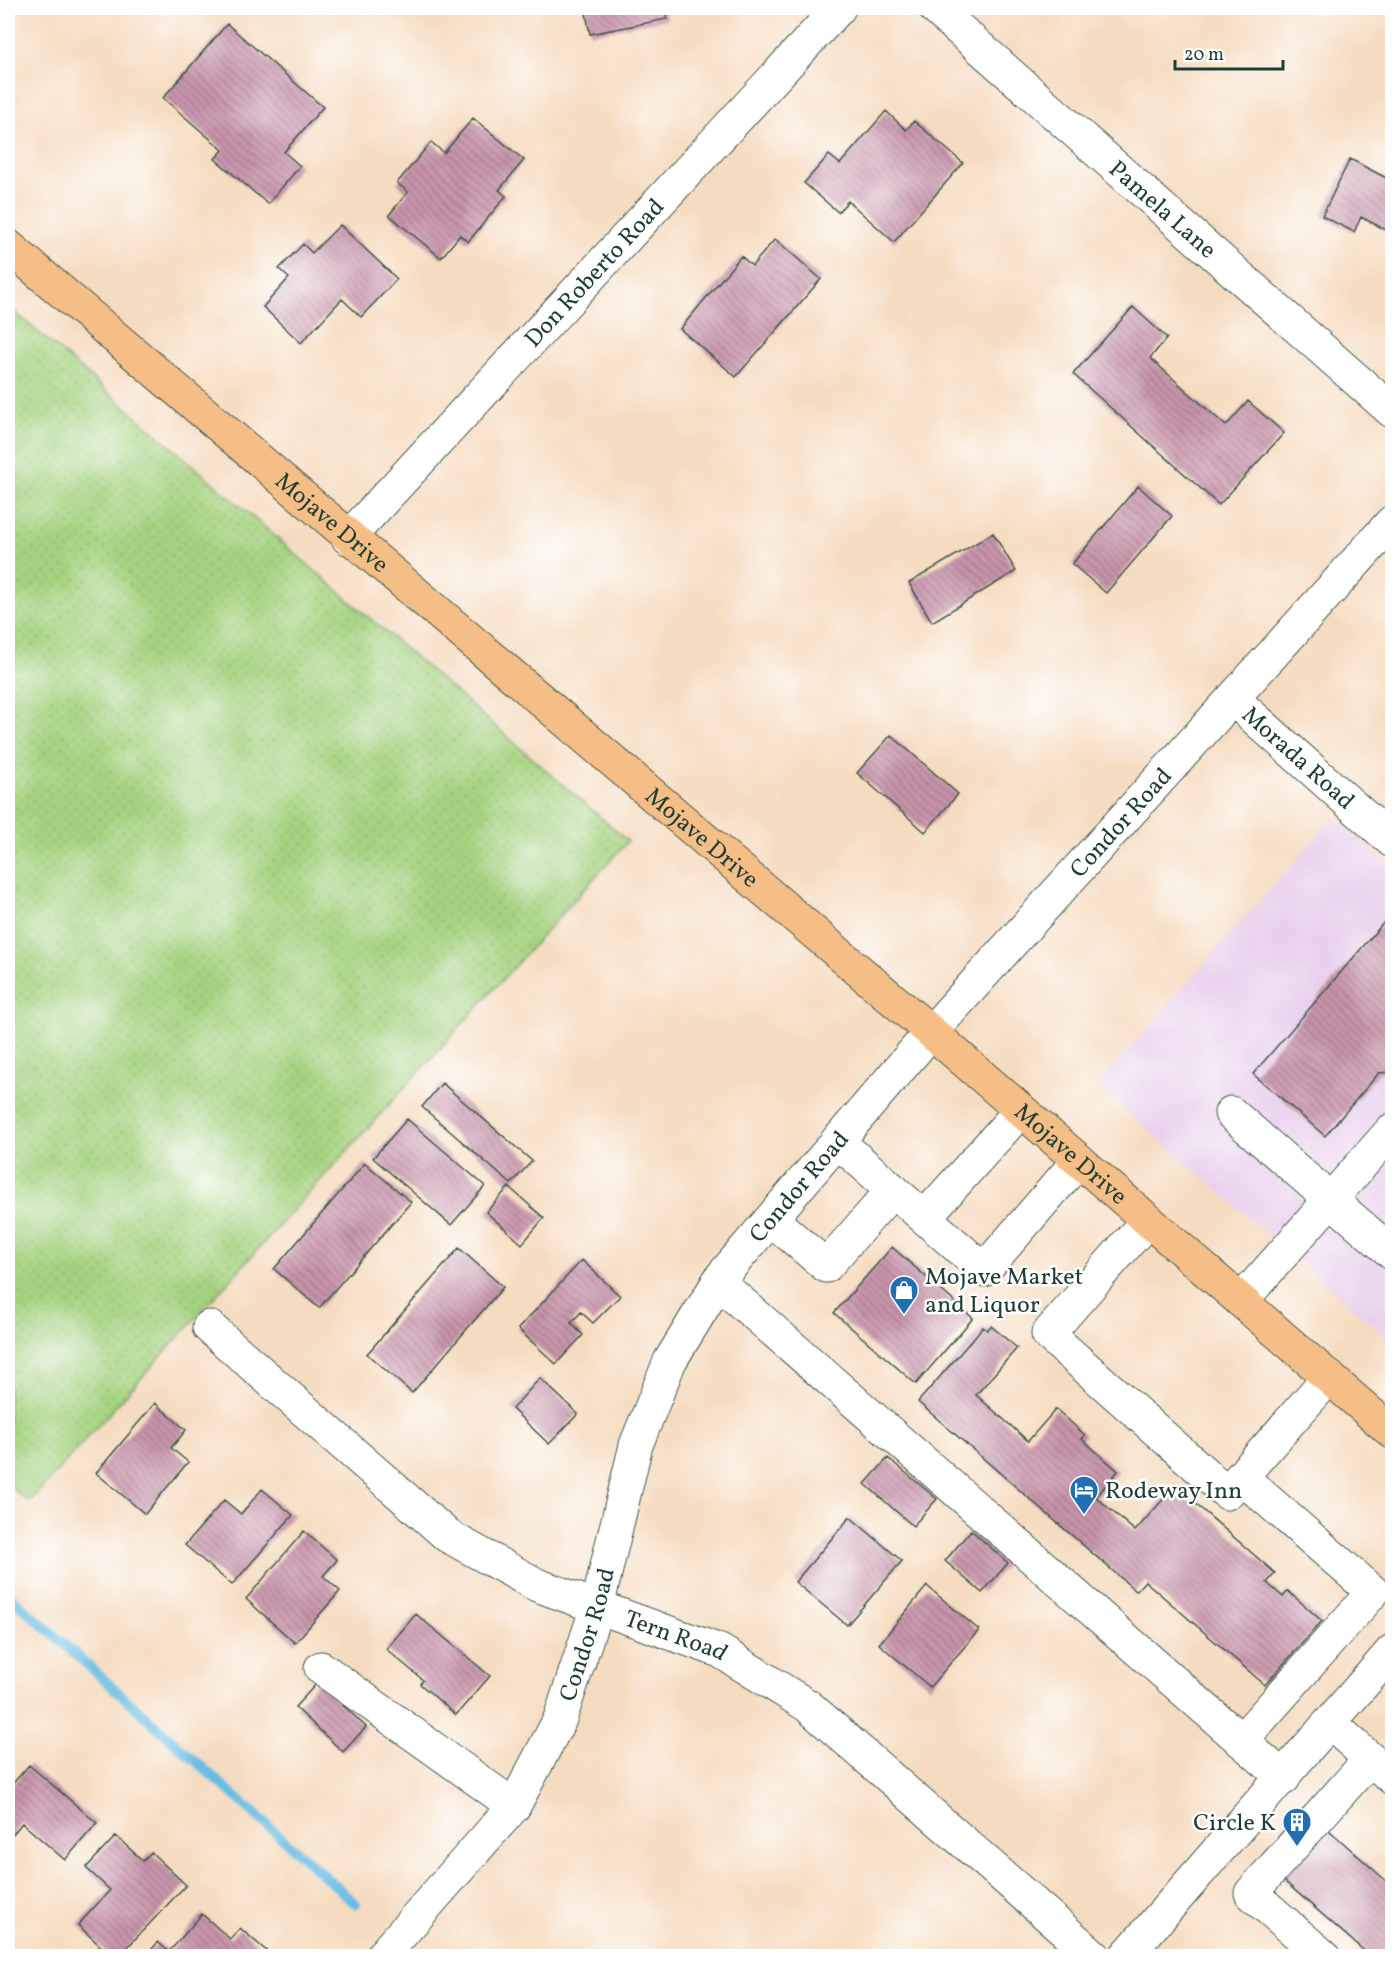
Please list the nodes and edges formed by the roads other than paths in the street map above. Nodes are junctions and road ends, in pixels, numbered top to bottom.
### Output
1 (839, 8) edge
2 (935, 8) edge
3 (8, 246) edge
4 (1392, 411) edge
5 (1392, 522) edge
6 (348, 538) junction
7 (1233, 699) junction
8 (1392, 841) edge
9 (931, 1032) junction
10 (1021, 1110) junction
11 (1231, 1113) dead end
12 (1392, 1130) edge
13 (837, 1141) junction
14 (1079, 1160) junction
15 (893, 1190) junction
16 (1332, 1198) junction
17 (925, 1218) junction
18 (771, 1219) junction
19 (1148, 1220) junction
20 (1392, 1253) edge
21 (718, 1282) junction
22 (1241, 1301) junction
23 (209, 1327) dead end
24 (1329, 1377) junction
25 (1389, 1421) edge
26 (1241, 1477) junction
27 (597, 1607) junction
28 (1392, 1651) edge
29 (321, 1668) dead end
30 (1331, 1724) junction
31 (1241, 1741) junction
32 (1381, 1769) edge
33 (1284, 1778) junction
34 (514, 1806) junction
35 (382, 1956) edge
36 (1094, 1956) edge
37 (1126, 1956) edge
38 (1323, 1956) edge

1 - 6 street, Don Roberto Road
2 - 4 street, Pamela Lane
3 - 6 main road, Mojave Drive
5 - 7 street, Condor Road
6 - 9 main road, Mojave Drive
7 - 8 street, Morada Road
7 - 9 street, Condor Road
9 - 10 main road, Mojave Drive
9 - 13 street, Condor Road
10 - 14 main road, Mojave Drive
10 - 17 street
11 - 16 street
12 - 16 street
13 - 15 street
13 - 18 street, Condor Road
14 - 17 street
14 - 19 main road, Mojave Drive
15 - 17 street
15 - 18 street
16 - 20 street
16 - 22 street
18 - 21 street, Condor Road
19 - 22 main road, Mojave Drive
19 - 26 street
21 - 27 street, Condor Road
21 - 31 street
22 - 24 main road, Mojave Drive
23 - 27 street, Tern Road
24 - 25 main road, Mojave Drive
24 - 26 street
26 - 31 street
27 - 34 street, Condor Road
27 - 36 street, Tern Road
28 - 30 street
29 - 34 street
30 - 32 street
30 - 33 street
31 - 33 street
32 - 38 street
33 - 37 street
34 - 35 street, Condor Road

